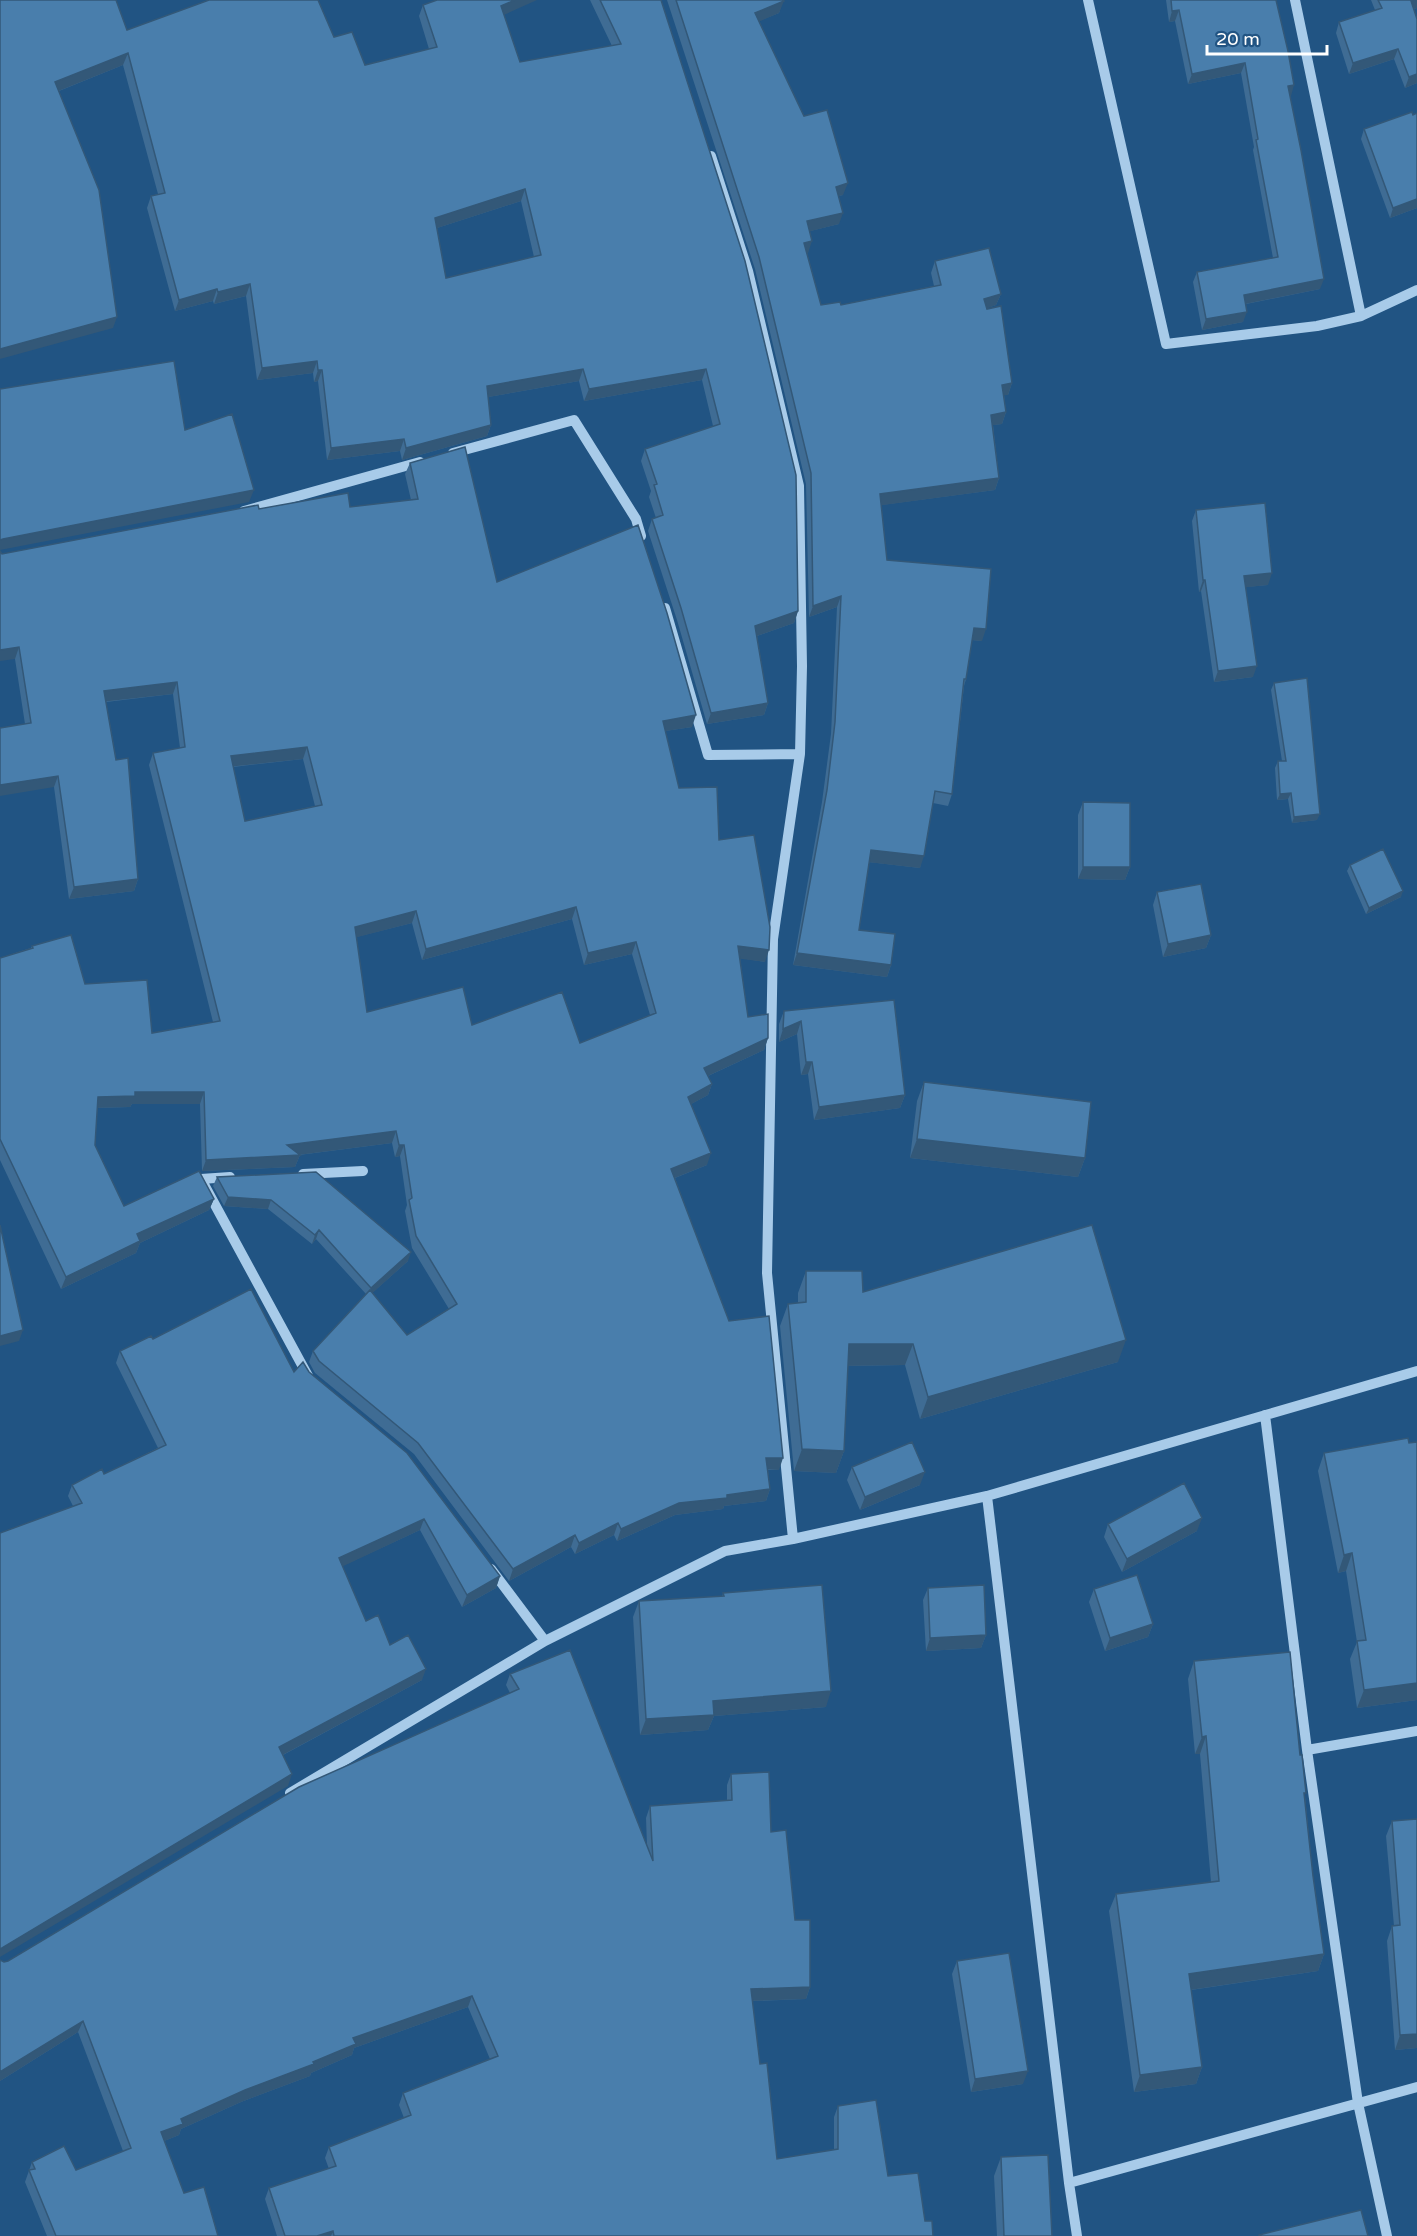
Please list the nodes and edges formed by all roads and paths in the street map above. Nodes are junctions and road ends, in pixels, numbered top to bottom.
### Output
1 (1088, 0) edge
2 (1295, 0) edge
3 (708, 147) edge
4 (1417, 290) edge
5 (1361, 316) junction
6 (237, 513) edge
7 (646, 550) edge
8 (663, 602) edge
9 (800, 754) junction
10 (363, 1171) dead end
11 (294, 1174) edge
12 (236, 1177) edge
13 (1417, 1371) edge
14 (318, 1385) edge
15 (1265, 1414) junction
16 (987, 1496) junction
17 (794, 1539) junction
18 (483, 1559) edge
19 (545, 1641) junction
20 (1417, 1731) edge
21 (1307, 1750) junction
22 (278, 1800) edge
23 (1417, 2087) edge
24 (1358, 2103) junction
25 (1069, 2183) junction
26 (1077, 2236) edge
27 (1387, 2236) edge

1 - 5 street
2 - 5 street
3 - 9 street
4 - 5 street
6 - 7 street
8 - 9 street
9 - 17 street
10 - 11 street
12 - 14 street
13 - 15 street
15 - 16 street
15 - 21 street
16 - 17 street
16 - 25 street
17 - 19 street
18 - 19 street
19 - 22 street
20 - 21 street
21 - 24 street
23 - 24 street
24 - 25 street
24 - 27 street
25 - 26 street

